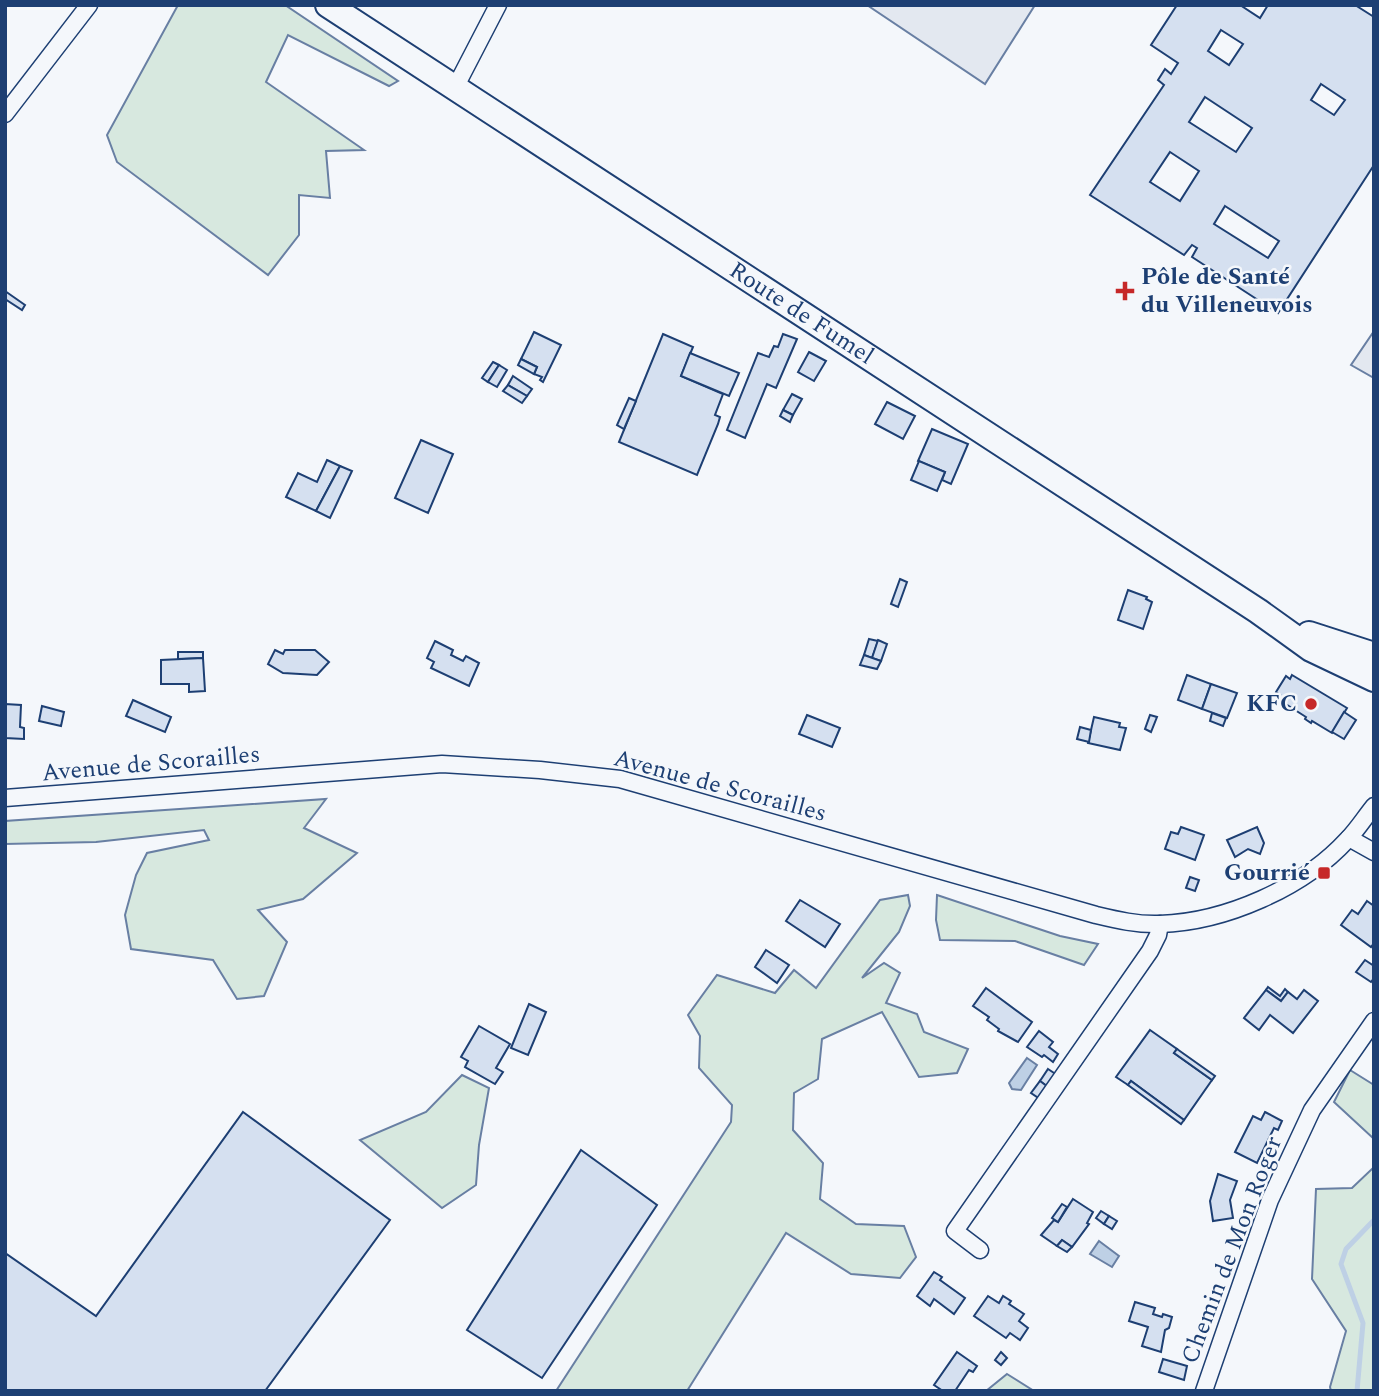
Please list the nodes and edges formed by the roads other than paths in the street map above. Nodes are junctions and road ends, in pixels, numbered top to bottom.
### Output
1 (89, 5) edge
2 (328, 5) edge
3 (498, 5) edge
4 (456, 88) junction
5 (5, 114) edge
6 (1275, 623) junction
7 (1374, 654) edge
8 (1374, 678) edge
9 (5, 798) edge
10 (1374, 806) edge
11 (1349, 838) junction
12 (1374, 852) edge
13 (1160, 924) junction
14 (1374, 1021) edge
15 (980, 1250) dead end
16 (1204, 1391) edge

1 - 5 street
2 - 4 main road, Route de Fumel
3 - 4 street
4 - 6 main road, Route de Fumel
6 - 7 main road, Route de Fumel
6 - 8 main road, Route de Fumel
9 - 13 street, Avenue de Scorailles
10 - 11 street, Avenue de Scorailles
11 - 12 street
11 - 13 street, Avenue de Scorailles
13 - 15 street
14 - 16 street, Chemin de Mon Roger

